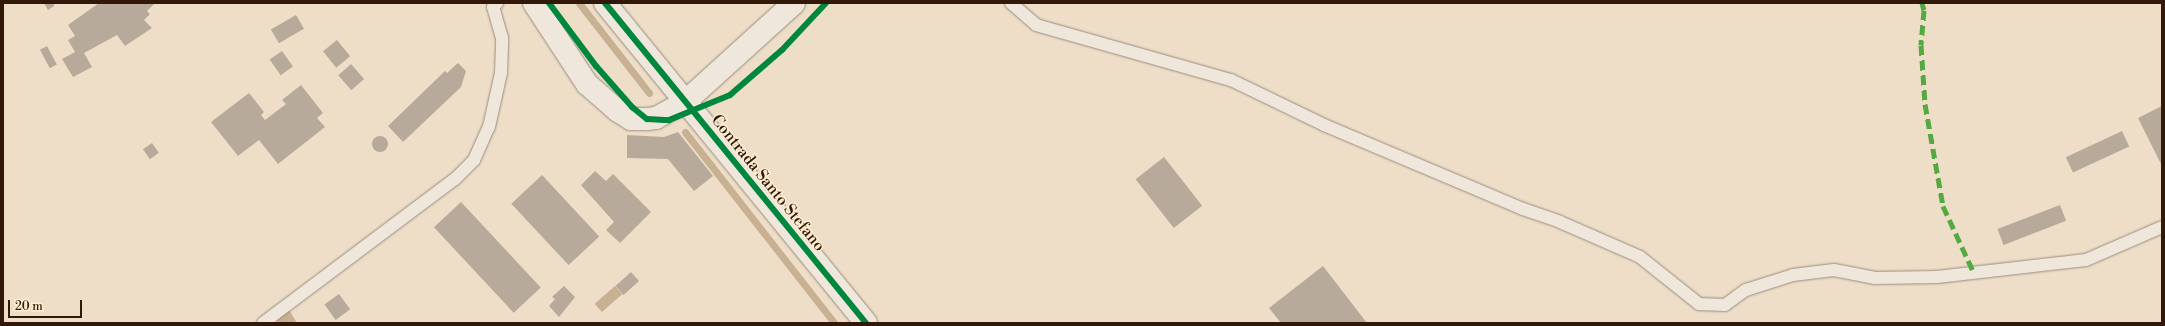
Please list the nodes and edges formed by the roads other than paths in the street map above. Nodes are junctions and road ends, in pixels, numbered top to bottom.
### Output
1 (497, 3) edge
2 (534, 3) edge
3 (605, 3) edge
4 (794, 3) edge
5 (1011, 3) edge
6 (684, 102) junction
7 (2162, 227) edge
8 (263, 323) edge
9 (866, 323) edge

1 - 8 lane
2 - 6 street
3 - 6 street, Contrada Santo Stefano
4 - 6 street
5 - 7 lane
6 - 9 street, Contrada Santo Stefano

